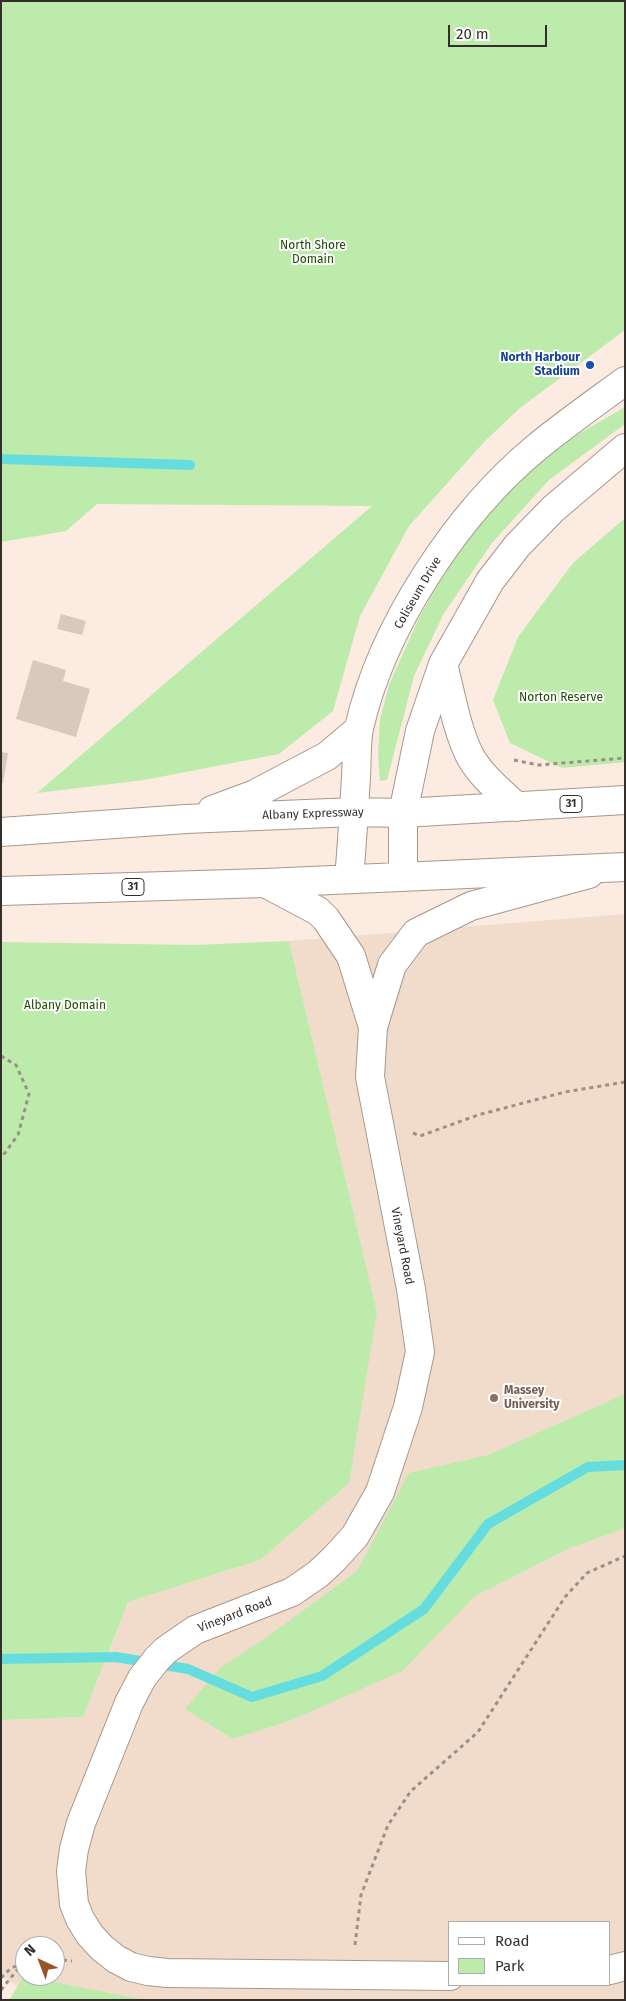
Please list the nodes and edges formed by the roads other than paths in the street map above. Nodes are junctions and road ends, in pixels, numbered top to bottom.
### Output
1 (625, 381) edge
2 (625, 448) edge
3 (443, 664) junction
4 (359, 729) junction
5 (625, 800) edge
6 (517, 807) junction
7 (354, 812) junction
8 (403, 813) junction
9 (186, 819) junction
10 (1, 832) edge
11 (618, 868) edge
12 (402, 877) junction
13 (349, 880) junction
14 (265, 883) junction
15 (1, 891) edge
16 (373, 1027) junction
17 (625, 1966) edge
18 (611, 1970) edge
19 (448, 1976) edge

1 - 4 main road, Coliseum Drive
2 - 3 main road
3 - 6 main road
3 - 8 main road
4 - 7 main road, Coliseum Drive
4 - 9 main road
5 - 6 main road, Albany Expressway / 31
6 - 8 main road, Albany Expressway / 31
7 - 8 main road, Albany Expressway / 31
7 - 9 main road, Albany Expressway / 31
7 - 13 main road, Coliseum Drive
8 - 12 main road
9 - 10 main road, Albany Expressway / 31
11 - 12 main road, 31
11 - 16 main road, Vineyard Road
12 - 13 main road, 31
13 - 14 main road, 31
14 - 15 main road, 31
14 - 16 main road, Vineyard Road
16 - 19 main road, Vineyard Road
17 - 18 main road

